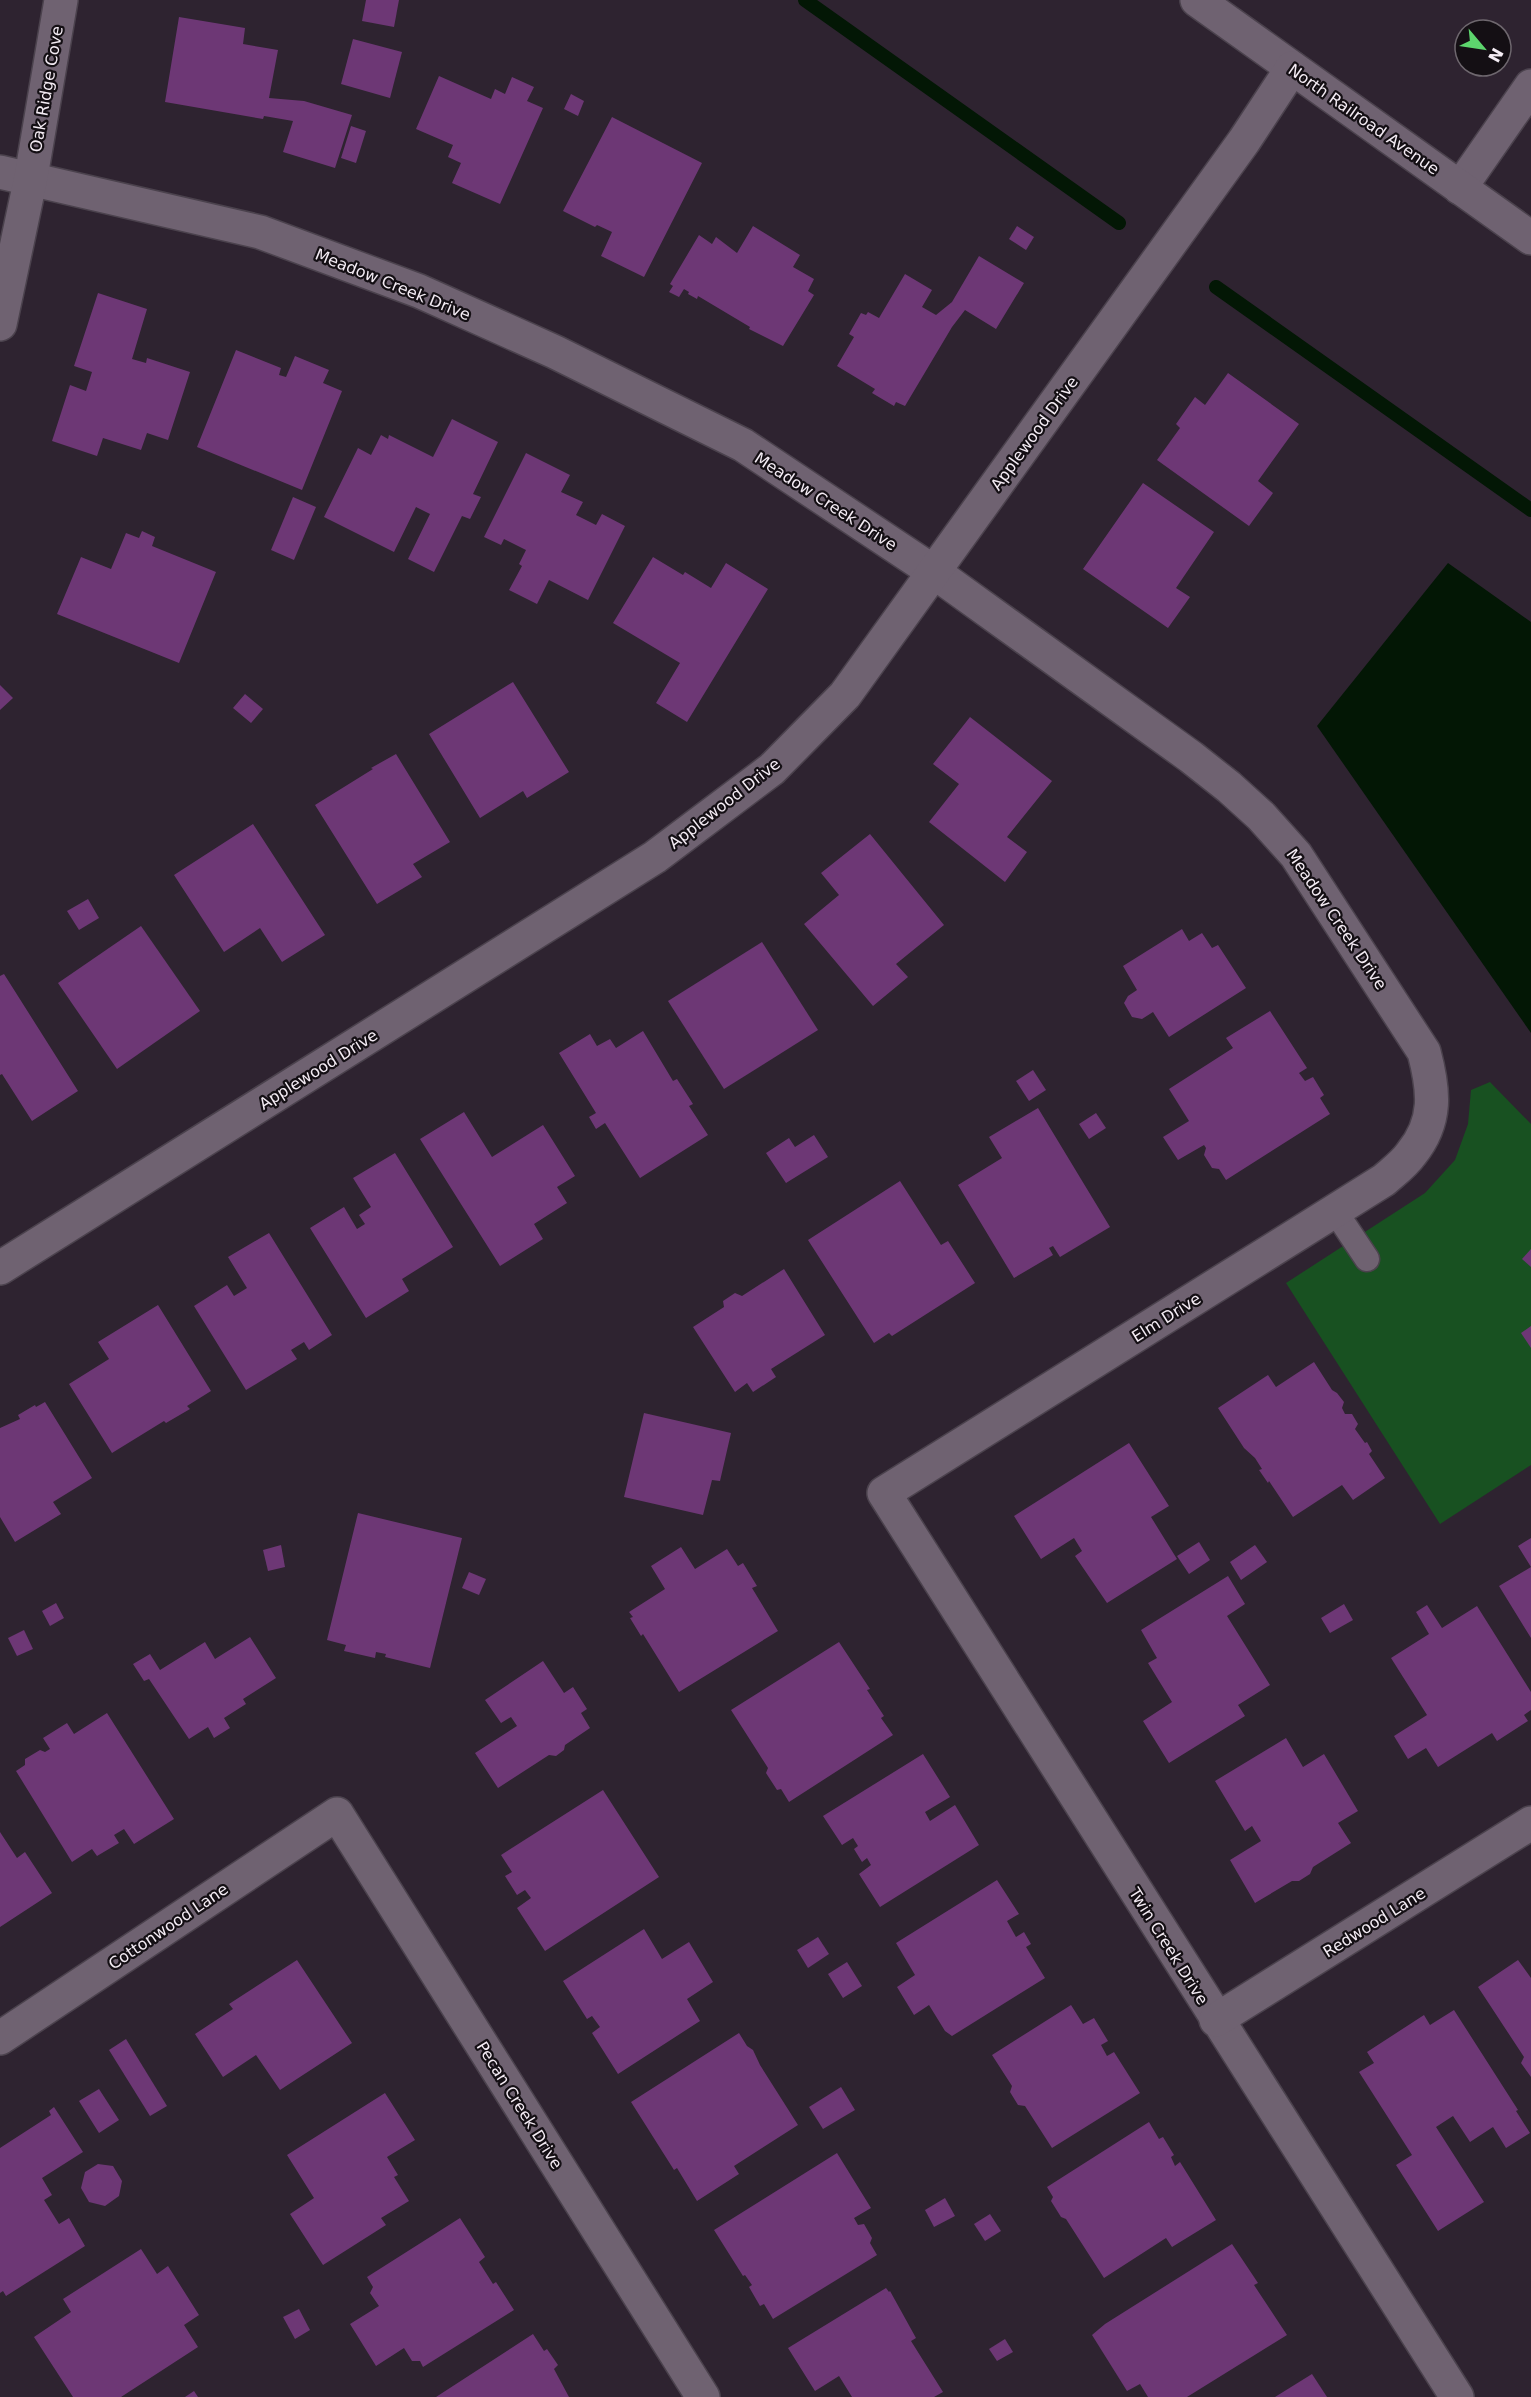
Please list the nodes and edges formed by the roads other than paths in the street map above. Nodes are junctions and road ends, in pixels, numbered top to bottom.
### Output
1 (61, 0) edge
2 (1197, 0) edge
3 (1292, 68) junction
4 (1531, 86) edge
5 (16, 175) edge
6 (1460, 188) junction
7 (1531, 238) edge
8 (0, 324) edge
9 (934, 573) junction
10 (1430, 1121) joint
11 (1335, 1211) junction
12 (1367, 1259) dead end
13 (0, 1268) edge
14 (884, 1493) joint
15 (337, 1814) joint
16 (1531, 1823) edge
17 (1216, 2020) junction
18 (0, 2038) edge
19 (703, 2397) edge
20 (1457, 2397) edge

1 - 5 street, Oak Ridge Cove
2 - 3 street, North Railroad Avenue
3 - 6 street, North Railroad Avenue
3 - 9 street, Applewood Drive
4 - 6 street
5 - 8 street, Oak Ridge Cove
5 - 9 street, Meadow Creek Drive
6 - 7 street, North Railroad Avenue
9 - 10 street, Meadow Creek Drive
9 - 13 street, Applewood Drive
10 - 11 street, Elm Drive
11 - 12 lane
11 - 14 street, Elm Drive
14 - 17 street, Twin Creek Drive
15 - 18 street, Cottonwood Lane
15 - 19 street, Pecan Creek Drive
16 - 17 street, Redwood Lane
17 - 20 street, Twin Creek Drive

